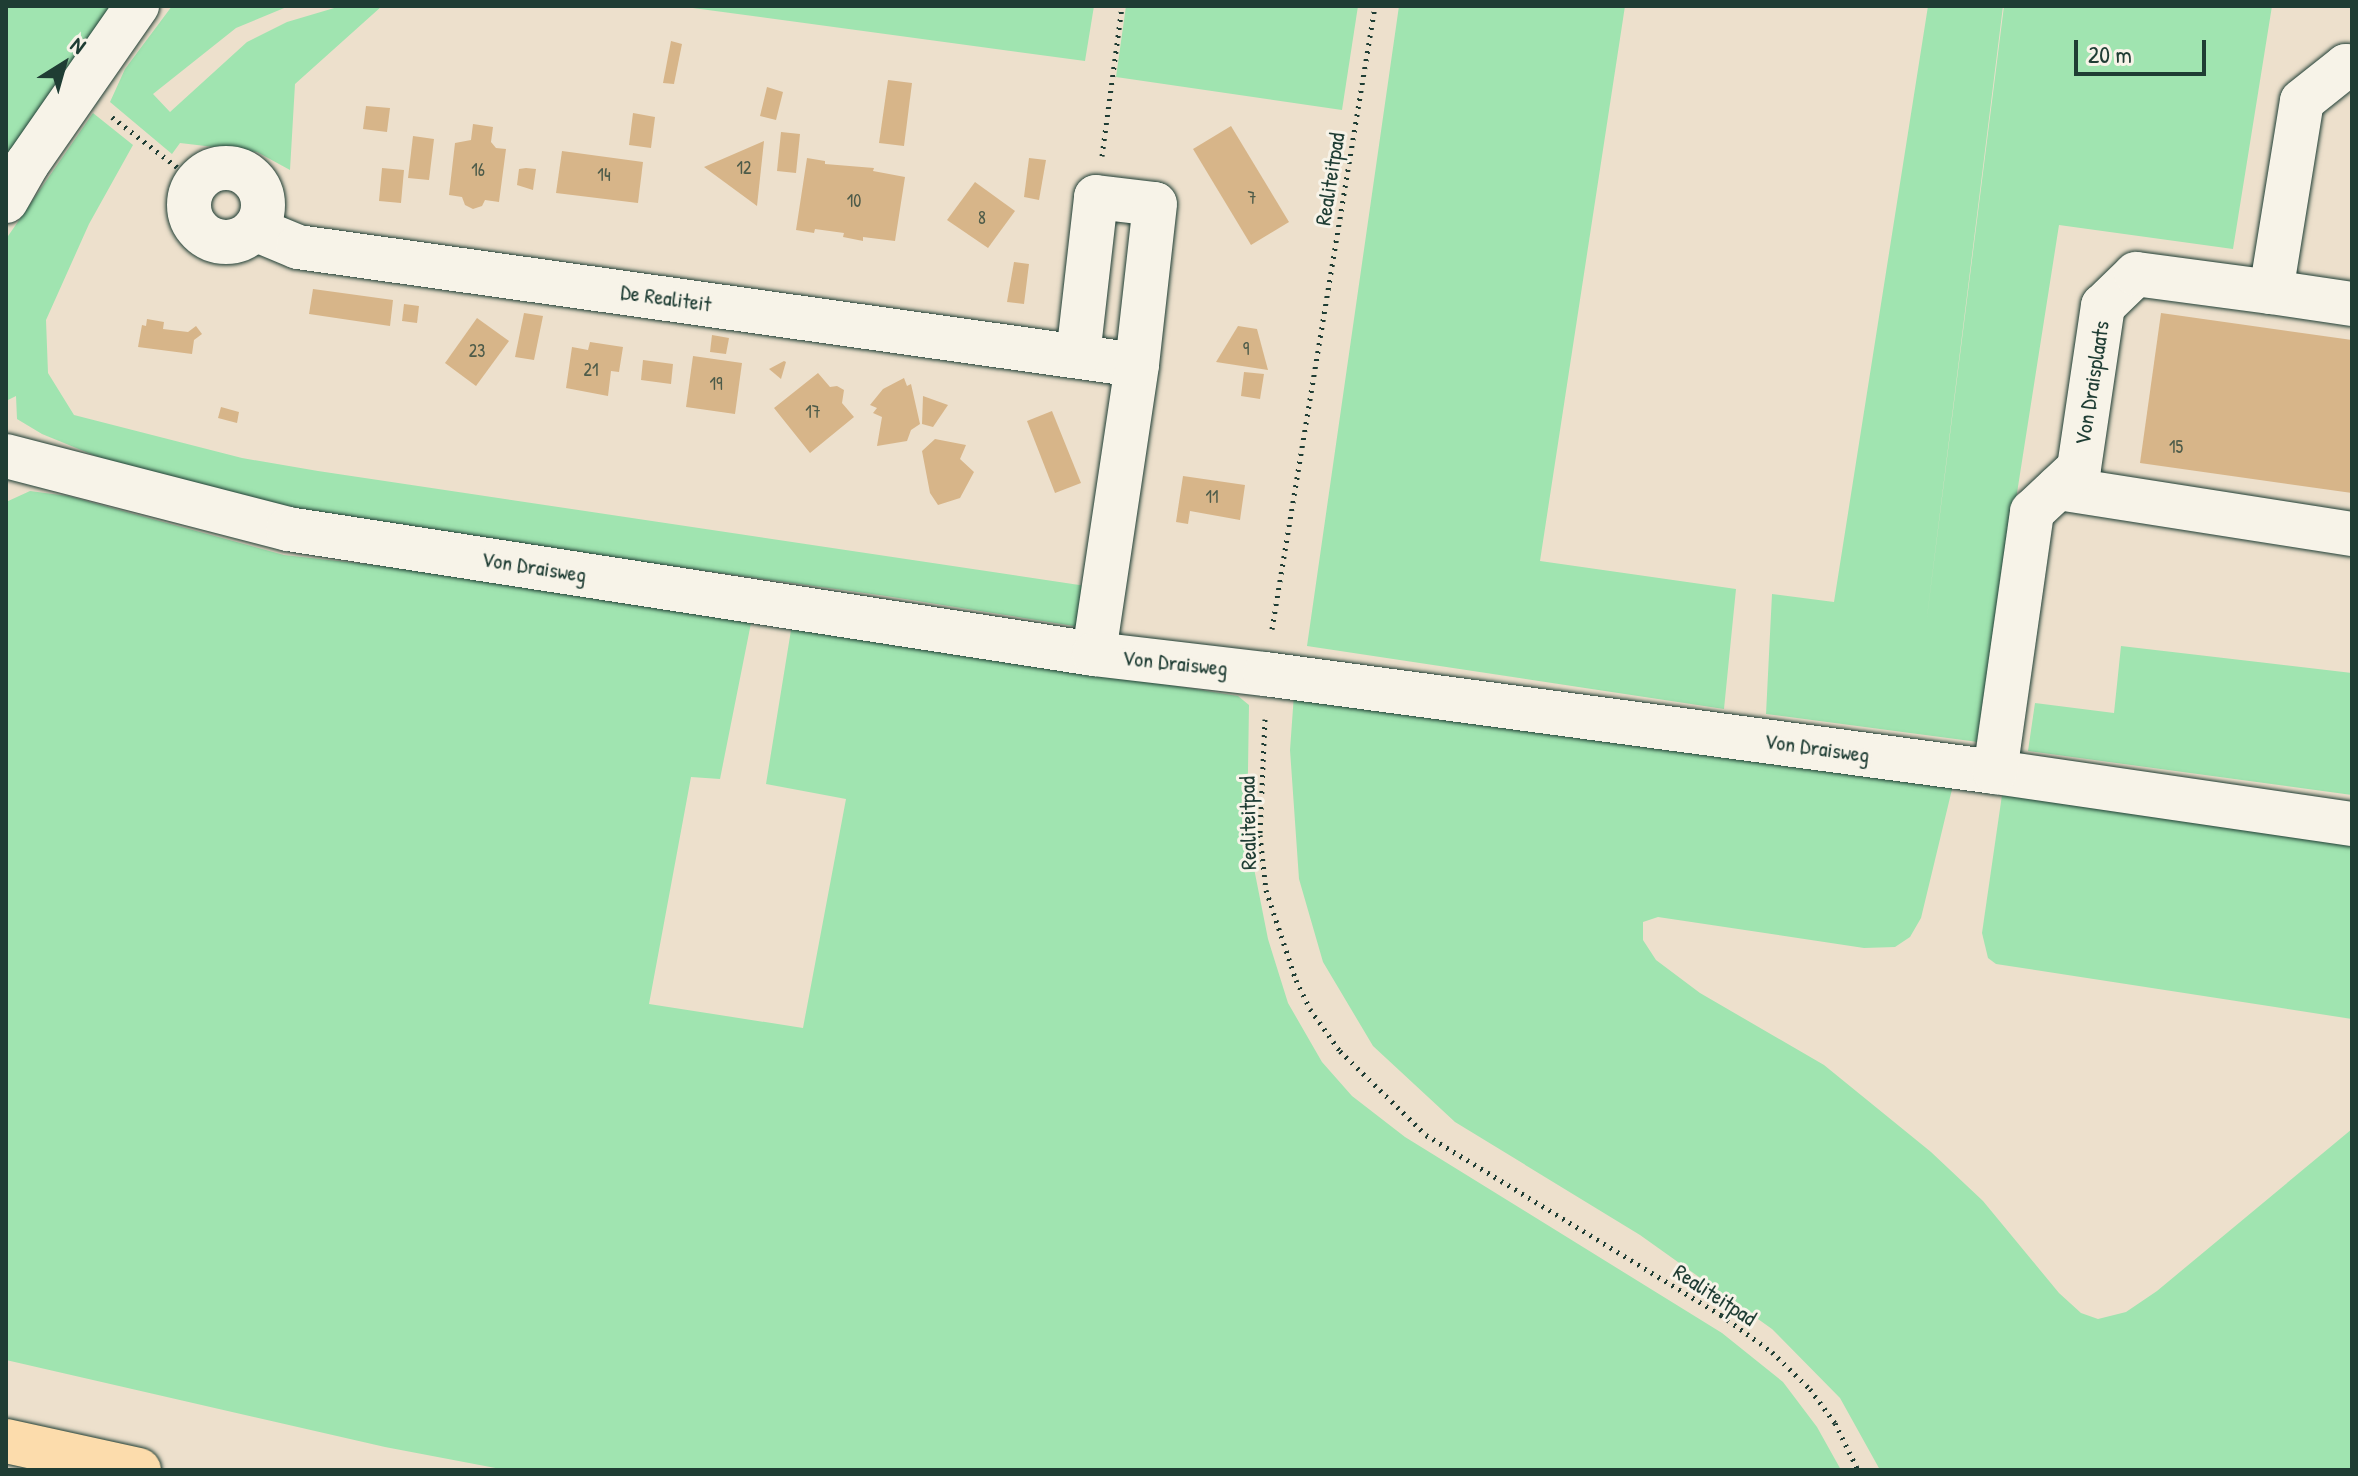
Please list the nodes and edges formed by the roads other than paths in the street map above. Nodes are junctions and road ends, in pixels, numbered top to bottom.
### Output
1 (137, 6) edge
2 (2352, 67) edge
3 (195, 181) road end
4 (6, 201) edge
5 (2271, 292) junction
6 (2352, 304) edge
7 (1078, 356) junction
8 (1137, 365) junction
9 (6, 456) edge
10 (2058, 488) junction
11 (2352, 534) edge
12 (1094, 654) junction
13 (1995, 772) junction
14 (2352, 824) edge
15 (6, 1441) edge
16 (139, 1470) edge

1 - 4 street
2 - 5 street
3 - 7 street, De Realiteit
5 - 6 street, Von Draisplaats
5 - 10 street, Von Draisplaats
7 - 8 street, De Realiteit
7 - 8 street
8 - 12 street
9 - 12 street, Von Draisweg
10 - 11 street
10 - 13 street, Von Draisplaats
12 - 13 street, Von Draisweg
13 - 14 street, Von Draisweg
15 - 16 highway

